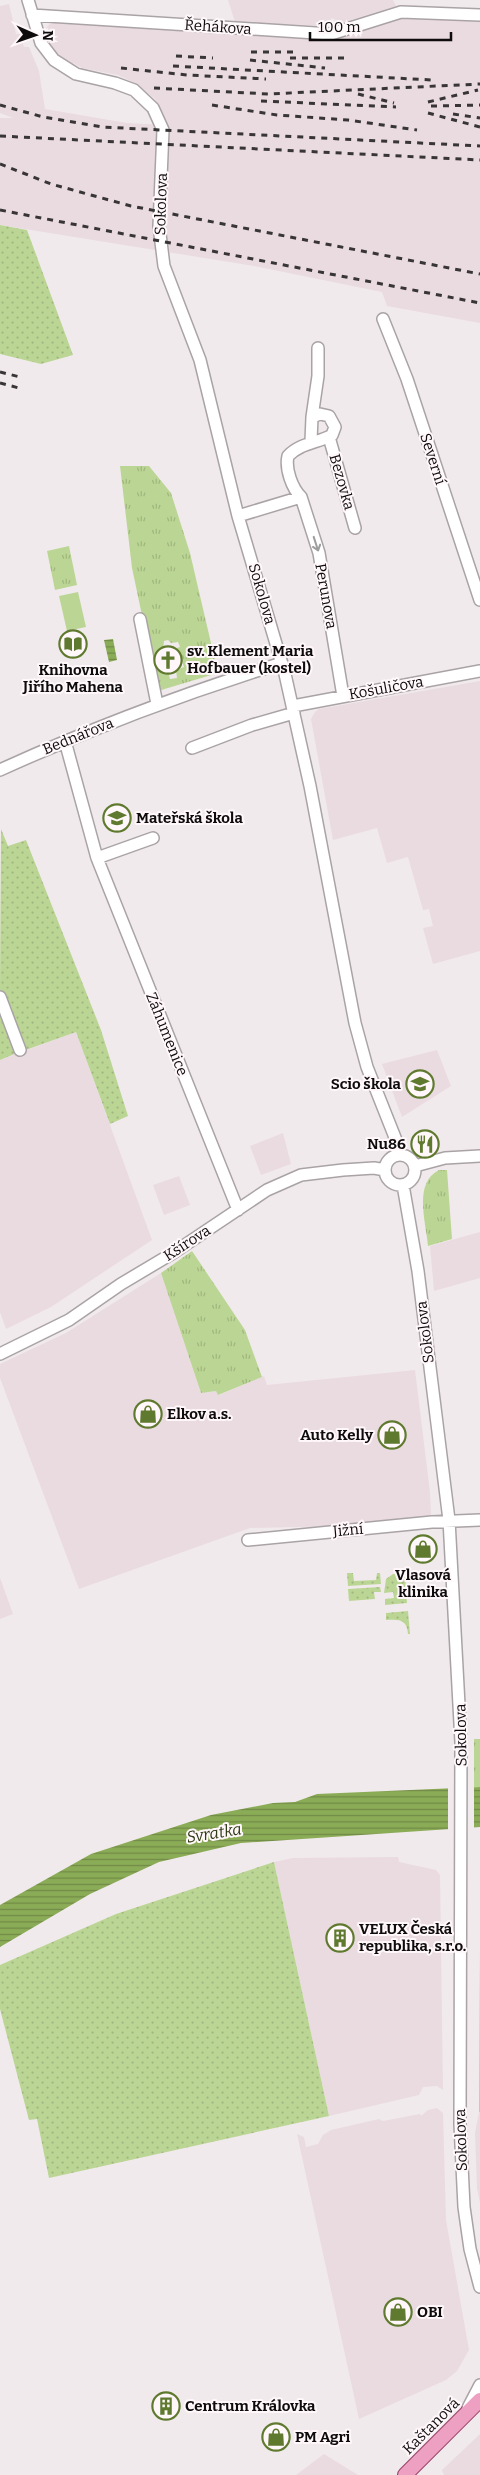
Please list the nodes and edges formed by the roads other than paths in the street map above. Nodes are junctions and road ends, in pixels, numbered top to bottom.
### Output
1 (28, 0) edge
2 (32, 15) junction
3 (480, 15) edge
4 (383, 319) dead end
5 (318, 348) dead end
6 (312, 417) junction
7 (329, 437) junction
8 (311, 442) junction
9 (300, 497) junction
10 (238, 516) junction
11 (355, 528) dead end
12 (480, 600) edge
13 (140, 619) dead end
14 (282, 663) junction
15 (480, 671) edge
16 (343, 696) junction
17 (157, 704) junction
18 (294, 710) junction
19 (65, 741) junction
20 (192, 748) dead end
21 (0, 770) edge
22 (153, 838) dead end
23 (97, 858) junction
24 (0, 997) edge
25 (20, 1050) dead end
26 (399, 1155) junction
27 (480, 1156) edge
28 (415, 1166) junction
29 (385, 1170) junction
30 (403, 1185) junction
31 (238, 1210) junction
32 (0, 1354) edge
33 (449, 1520) junction
34 (480, 1520) edge
35 (248, 1540) dead end
36 (480, 2288) edge
37 (480, 2385) edge
38 (480, 2400) edge
39 (466, 2412) junction
40 (405, 2475) edge

1 - 2 street, Sokolova
2 - 3 street, Řehákova
2 - 10 street, Sokolova
4 - 12 street, Severní
5 - 6 street
6 - 7 street
6 - 8 street
7 - 8 street, Perunova
7 - 11 street, Bezovka
8 - 9 street, Perunova
9 - 10 street
9 -> 16 street, Perunova
10 - 14 street, Sokolova
13 - 17 street
14 - 17 street, Bednářova
14 - 18 street, Sokolova
15 - 16 street, Košuličova
16 - 18 street, Košuličova
17 - 19 street, Bednářova
18 - 20 street
18 - 26 street, Sokolova
19 - 21 street, Bednářova
19 - 23 street, Záhumenice
22 - 23 street
23 - 31 street, Záhumenice
24 - 25 street
26 - 28 street
26 - 29 street
27 - 28 street
28 - 30 street
29 - 30 street
29 - 31 street, Kšírova
30 - 33 street, Sokolova
31 - 32 street, Kšírova
33 - 34 street, Jižní
33 - 35 street, Jižní
33 - 36 street, Sokolova
37 - 39 street
38 - 39 main road, Kaštanová
39 - 40 main road, Kaštanová

